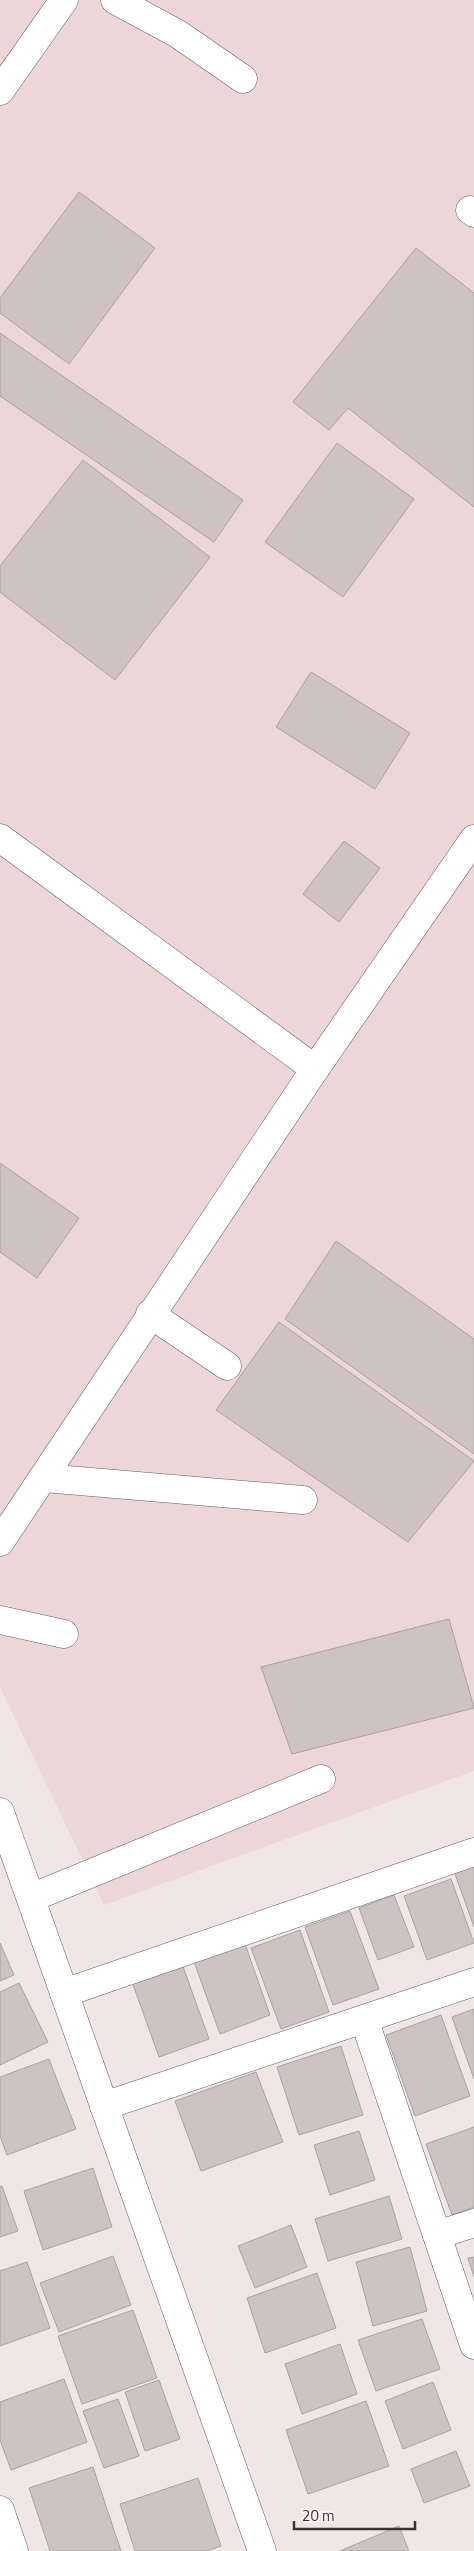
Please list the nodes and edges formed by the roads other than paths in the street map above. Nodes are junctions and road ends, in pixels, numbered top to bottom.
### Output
1 (64, 0) edge
2 (115, 0) edge
3 (243, 79) dead end
4 (0, 91) edge
5 (0, 838) edge
6 (474, 840) edge
7 (315, 1069) junction
8 (150, 1314) junction
9 (226, 1366) dead end
10 (44, 1478) junction
11 (303, 1500) dead end
12 (0, 1542) edge
13 (0, 1620) edge
14 (64, 1634) dead end
15 (321, 1779) dead end
16 (0, 1812) edge
17 (474, 1852) edge
18 (31, 1898) junction
19 (474, 1982) edge
20 (64, 1993) junction
21 (364, 2019) junction
22 (104, 2106) junction
23 (474, 2222) edge
24 (436, 2235) junction
25 (474, 2344) edge
26 (0, 2510) edge
27 (14, 2551) edge
28 (262, 2551) edge

1 - 4 street
2 - 3 street
5 - 7 street
6 - 7 street
7 - 8 street
8 - 9 street
8 - 10 street
10 - 11 street
10 - 12 street
13 - 14 street
15 - 18 street
16 - 18 street
17 - 20 street
18 - 20 street
19 - 21 street
20 - 22 street
21 - 22 street
21 - 24 street
22 - 28 street
23 - 24 street
24 - 25 street
26 - 27 street

